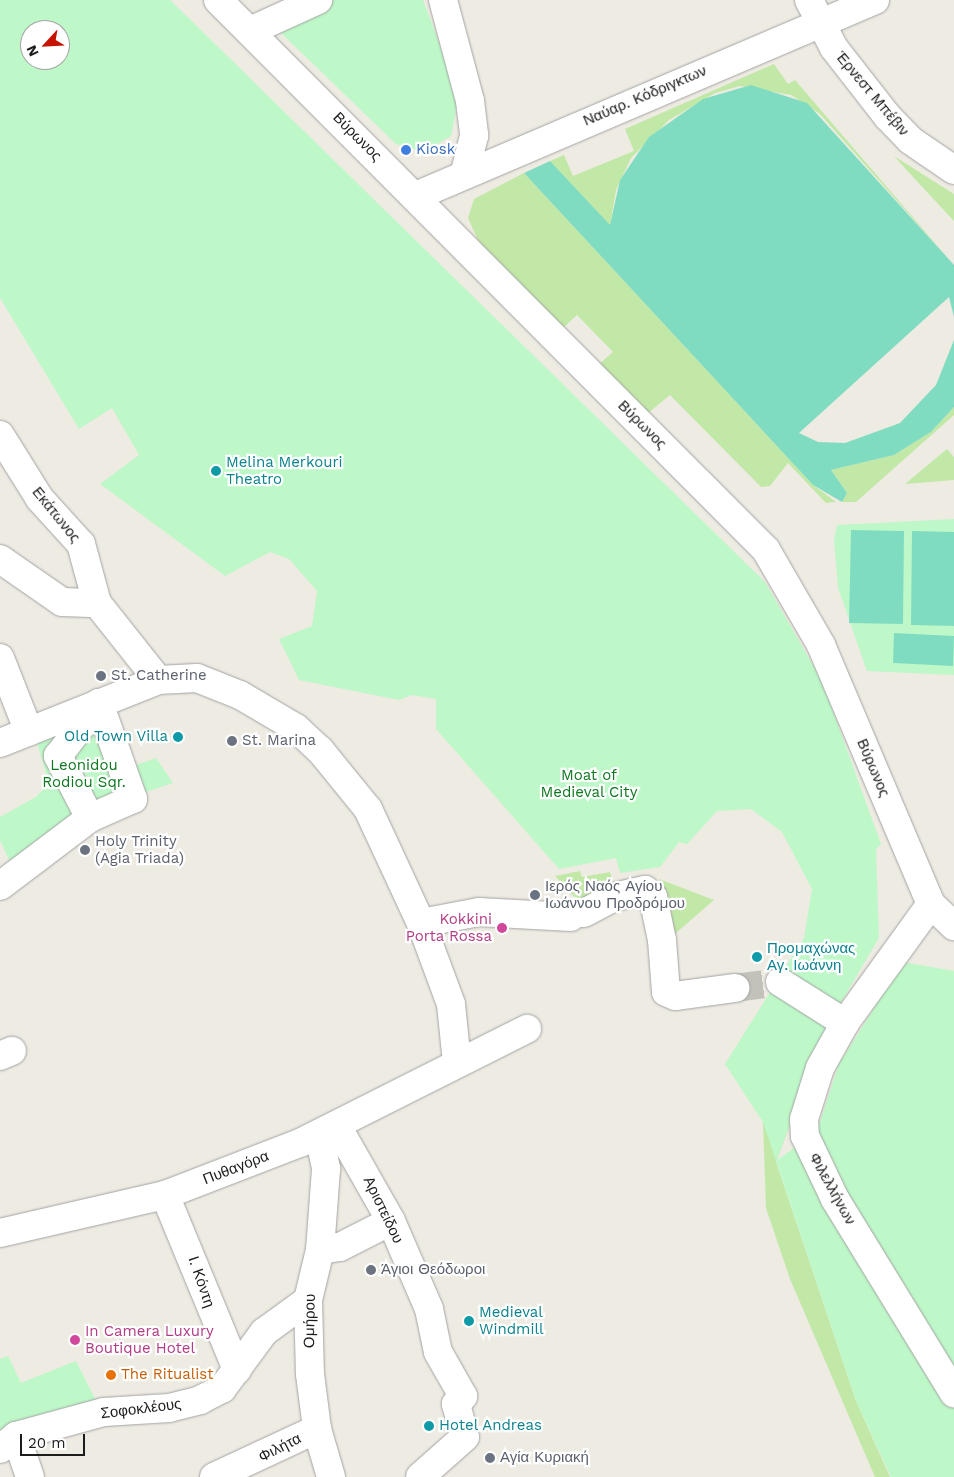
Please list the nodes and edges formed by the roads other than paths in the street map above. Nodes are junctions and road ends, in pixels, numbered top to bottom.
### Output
1 (218, 0) edge
2 (318, 0) edge
3 (443, 0) edge
4 (875, 0) edge
5 (814, 11) edge
6 (250, 31) junction
7 (954, 170) edge
8 (465, 173) junction
9 (416, 196) junction
10 (0, 435) edge
11 (0, 559) edge
12 (97, 603) junction
13 (0, 658) edge
14 (158, 680) junction
15 (99, 703) junction
16 (29, 732) junction
17 (0, 743) edge
18 (90, 818) junction
19 (0, 886) edge
20 (931, 904) junction
21 (421, 922) junction
22 (954, 926) edge
23 (780, 982) tunnel mouth
24 (735, 988) tunnel mouth
25 (839, 1020) junction
26 (527, 1029) dead end
27 (458, 1062) junction
28 (328, 1130) junction
29 (166, 1195) junction
30 (390, 1221) junction
31 (0, 1233) edge
32 (320, 1250) junction
33 (308, 1300) junction
34 (237, 1370) junction
35 (954, 1393) edge
36 (317, 1429) junction
37 (8, 1442) edge
38 (30, 1477) edge
39 (214, 1477) edge
40 (331, 1477) edge
41 (420, 1477) edge

1 - 6 street, Βύρωνος
2 - 6 street
3 - 8 street
4 - 5 street, Ναύαρ. Κόδριγκτων
5 - 7 street, Έρνεστ Μπέβιν
5 - 8 street, Ναύαρ. Κόδριγκτων
6 - 9 street, Βύρωνος
8 - 9 street, Ναύαρ. Κόδριγκτων
9 - 20 street, Βύρωνος
10 - 12 street, Εκάτωνος
11 - 12 street
12 - 14 street
13 - 16 street
14 - 15 street
14 - 21 street
15 - 16 street
15 - 18 street
15 - 18 street
16 - 17 street
18 - 19 street
20 - 22 street, Βύρωνος
20 - 25 street, Φιλελλήνων
21 - 24 street
21 - 27 street
23 - 25 street
25 - 35 street, Φιλελλήνων
26 - 27 street, Πυθαγόρα
27 - 28 street, Πυθαγόρα
28 - 29 street, Πυθαγόρα
28 - 30 street, Αριστείδου
28 - 32 street, Ομήρου
29 - 31 street, Πυθαγόρα
29 - 34 street, Ι. Κόντη
30 - 32 street
30 - 41 street, Αριστείδου
32 - 33 street, Ομήρου
33 - 34 street, Σοφοκλέους
33 - 36 street, Ομήρου
34 - 37 street, Σοφοκλέους
36 - 39 street, Φιλήτα
36 - 40 street, Ομήρου
37 - 38 street

